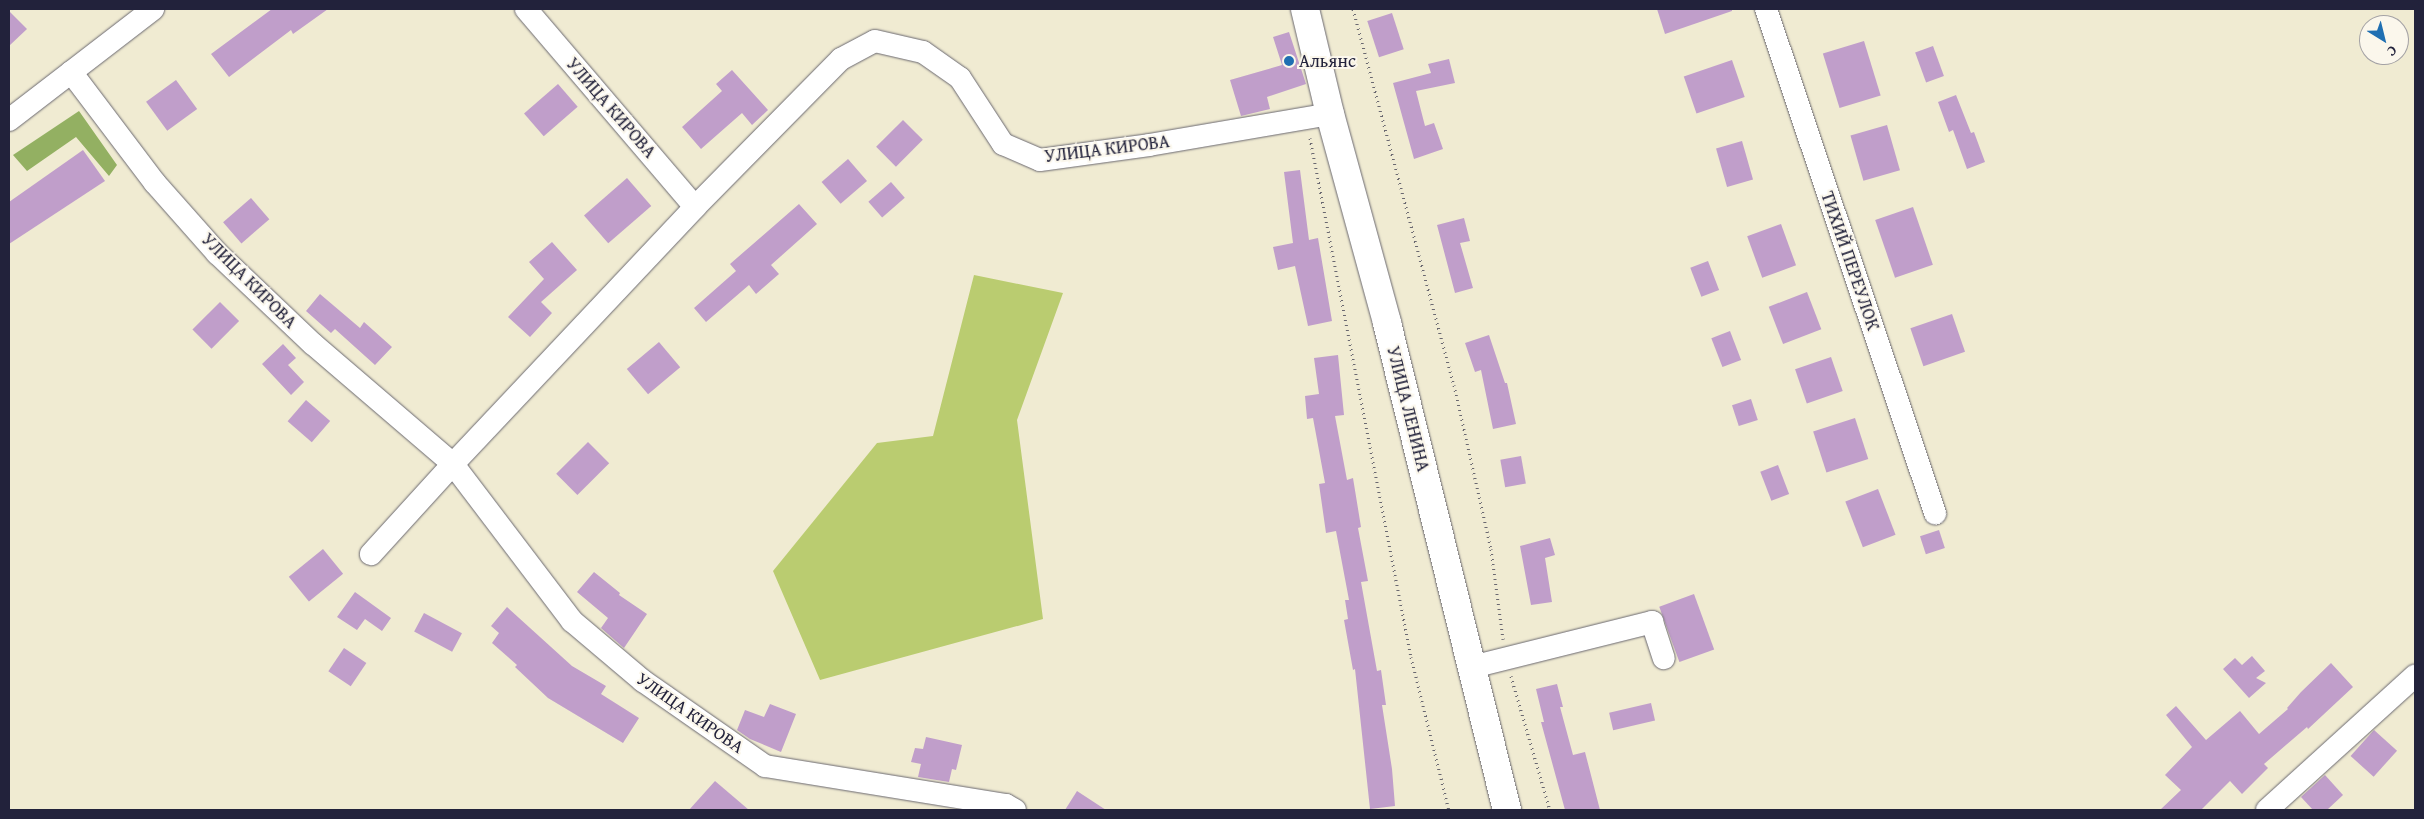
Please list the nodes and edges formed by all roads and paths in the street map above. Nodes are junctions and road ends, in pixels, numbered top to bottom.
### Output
1 (153, 9) edge
2 (526, 9) edge
3 (1305, 9) edge
4 (1353, 9) edge
5 (1766, 9) edge
6 (71, 72) junction
7 (1318, 116) junction
8 (9, 120) edge
9 (695, 207) junction
10 (454, 464) junction
11 (1935, 513) dead end
12 (371, 554) dead end
13 (1506, 658) junction
14 (1664, 658) dead end
15 (1472, 667) junction
16 (2415, 676) edge
17 (1015, 810) edge
18 (1449, 810) edge
19 (1507, 810) edge
20 (1550, 810) edge
21 (2267, 810) edge

1 - 6 street
2 - 9 street, УЛИЦА КИРОВА
3 - 7 main road, УЛИЦА ЛЕНИНА
4 - 13 path
5 - 11 street, ТИХИЙ ПЕРЕУЛОК
6 - 8 street
6 - 10 street, УЛИЦА КИРОВА
7 - 9 street, УЛИЦА КИРОВА
7 - 15 main road, УЛИЦА ЛЕНИНА
7 - 18 path
9 - 10 street, УЛИЦА КИРОВА
10 - 12 street, УЛИЦА КИРОВА
10 - 17 street, УЛИЦА КИРОВА
13 - 14 street
13 - 15 street
13 - 20 path
15 - 19 main road, УЛИЦА ЛЕНИНА
16 - 21 street

